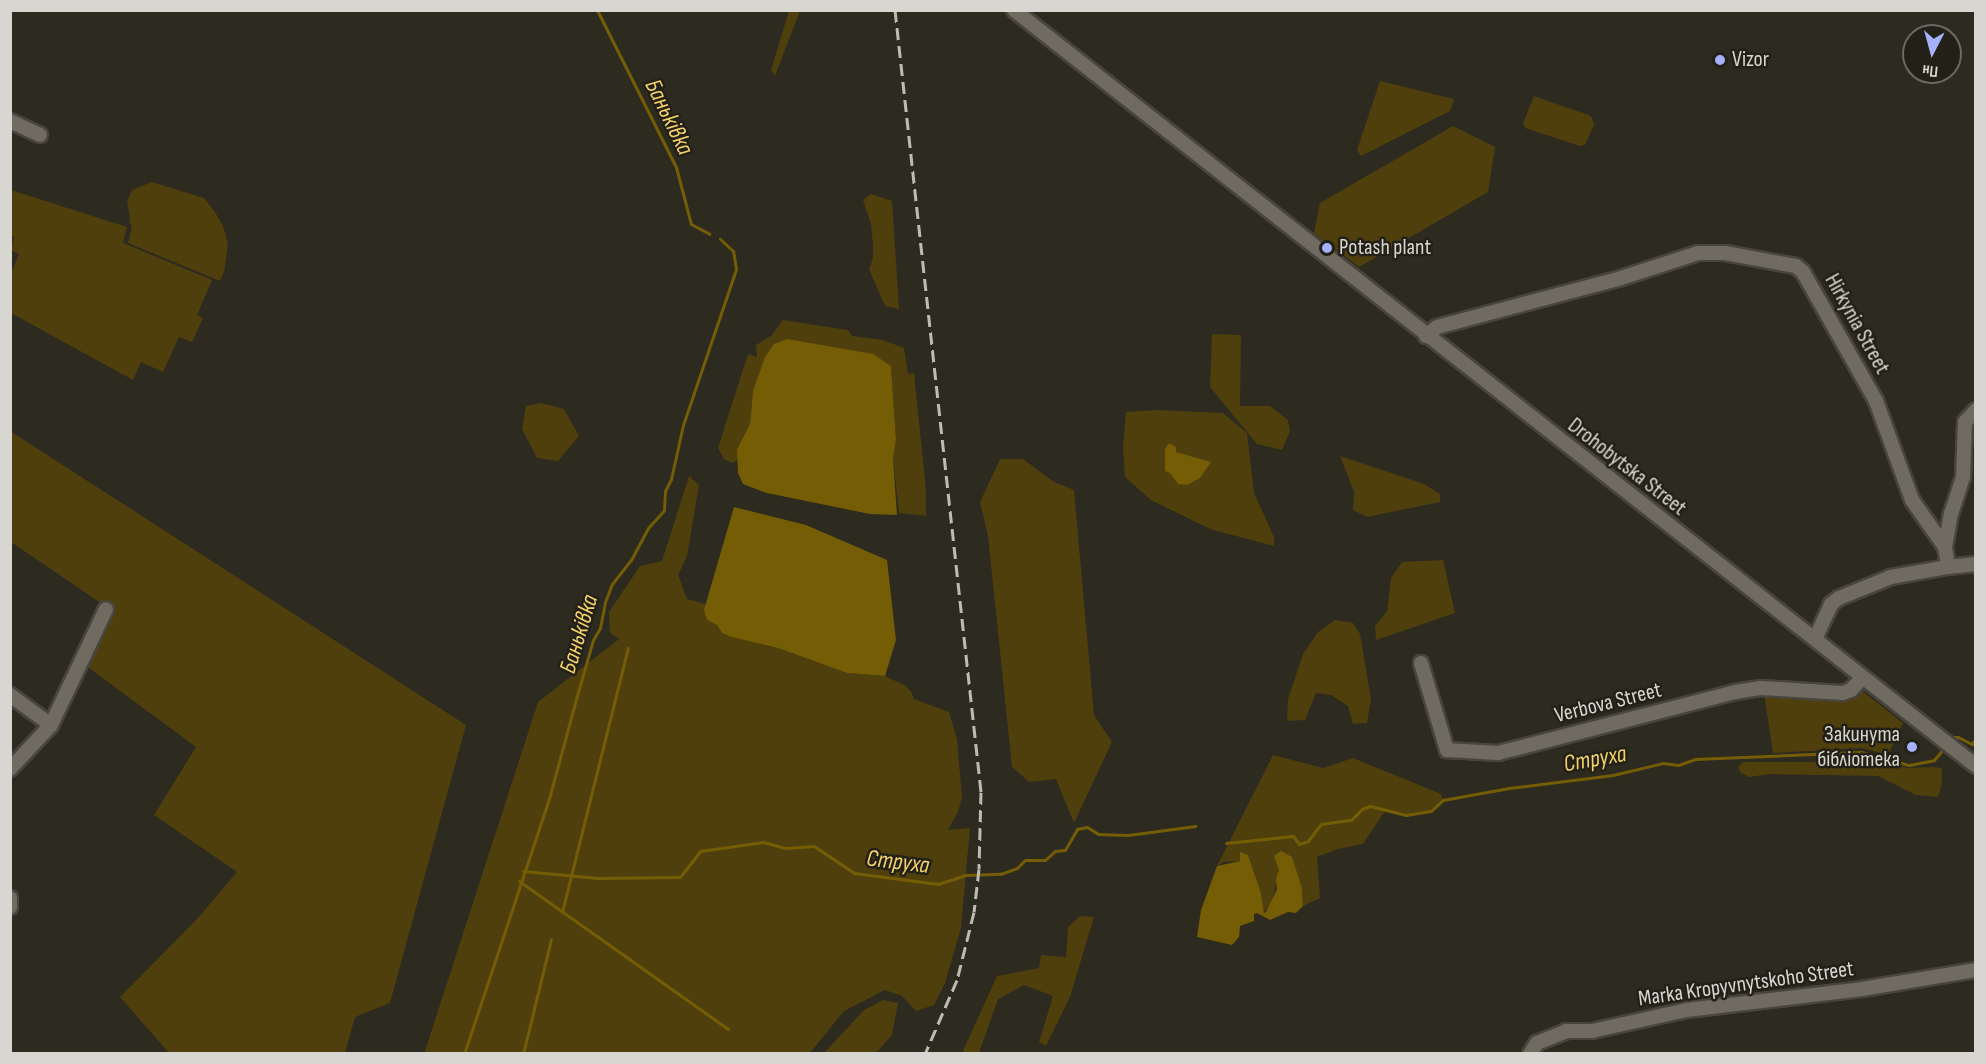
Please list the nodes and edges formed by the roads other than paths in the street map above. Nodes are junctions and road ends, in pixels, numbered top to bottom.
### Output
1 (1014, 10) edge
2 (10, 121) edge
3 (40, 135) dead end
4 (1426, 336) junction
5 (1976, 410) edge
6 (1945, 548) junction
7 (1976, 564) edge
8 (1948, 567) junction
9 (106, 609) dead end
10 (1815, 639) junction
11 (1421, 663) dead end
12 (1862, 678) junction
13 (10, 695) edge
14 (51, 725) junction
15 (1976, 766) edge
16 (10, 769) edge
17 (10, 898) edge
18 (10, 907) edge
19 (1976, 970) edge
20 (1530, 1053) edge

1 - 4 street, Drohobytska Street
2 - 3 street
4 - 6 street, Hirkynia Street
4 - 10 street, Drohobytska Street
5 - 6 street
6 - 8 street, Hirkynia Street
7 - 8 street
8 - 10 street
9 - 14 street
10 - 12 street, Drohobytska Street
11 - 12 street, Verbova Street
12 - 15 street, Drohobytska Street
13 - 14 street
14 - 16 street
17 - 18 street
19 - 20 street, Marka Kropyvnytskoho Street

